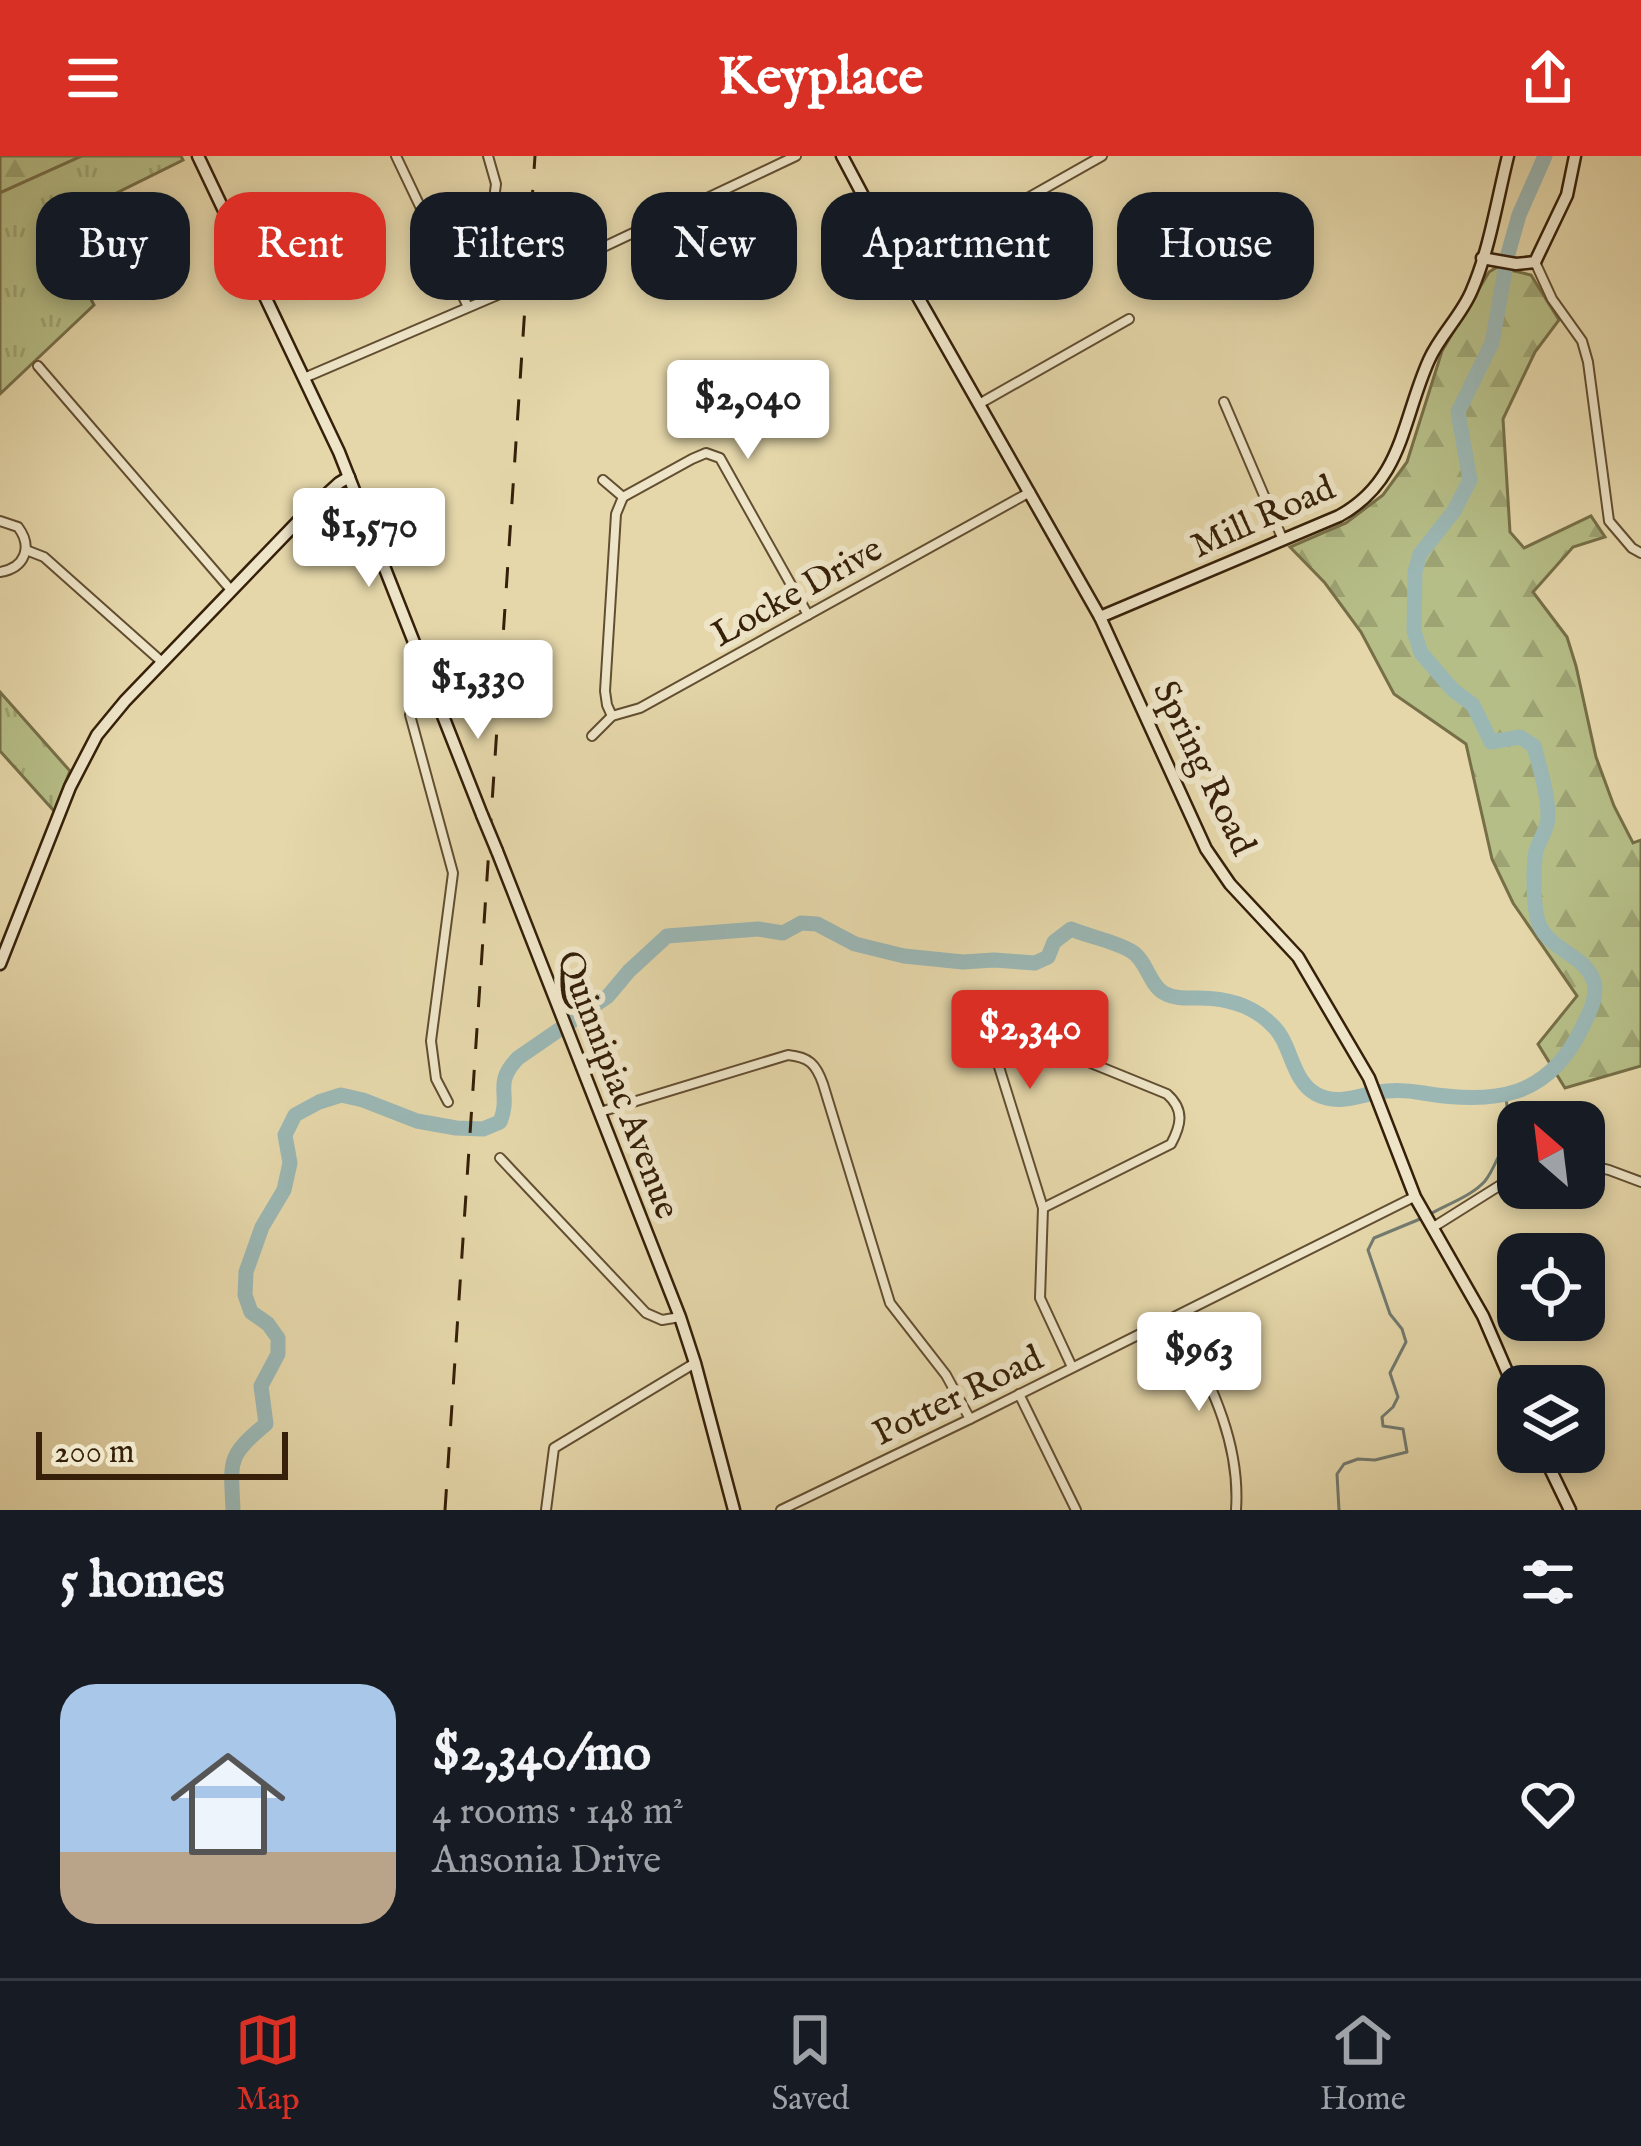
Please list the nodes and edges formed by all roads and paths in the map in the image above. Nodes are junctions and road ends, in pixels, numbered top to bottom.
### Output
1 (198, 156) edge
2 (396, 156) edge
3 (488, 156) edge
4 (796, 156) edge
5 (842, 156) edge
6 (1102, 156) edge
7 (1508, 156) edge
8 (1575, 156) edge
9 (414, 192) edge
10 (495, 192) edge
11 (861, 192) edge
12 (1038, 192) edge
13 (1482, 258) junction
14 (1535, 262) junction
15 (464, 300) edge
16 (920, 300) edge
17 (468, 308) junction
18 (1129, 319) dead end
19 (38, 366) dead end
20 (304, 378) junction
21 (1224, 402) dead end
22 (979, 404) junction
23 (350, 477) junction
24 (603, 481) dead end
25 (1030, 492) junction
26 (622, 497) junction
27 (0, 521) edge
28 (1283, 540) junction
29 (26, 550) junction
30 (1641, 553) edge
31 (0, 572) edge
32 (232, 591) junction
33 (808, 614) junction
34 (1100, 617) junction
35 (162, 662) junction
36 (431, 686) junction
37 (612, 716) junction
38 (592, 736) dead end
39 (4, 942) edge
40 (0, 964) edge
41 (448, 1102) dead end
42 (600, 1112) junction
43 (500, 1158) dead end
44 (1605, 1171) edge
45 (1641, 1182) edge
46 (1497, 1187) edge
47 (1415, 1196) junction
48 (1043, 1208) junction
49 (1432, 1228) junction
50 (680, 1317) junction
51 (1177, 1317) junction
52 (695, 1363) junction
53 (1504, 1365) edge
54 (1072, 1367) junction
55 (1018, 1394) junction
56 (970, 1420) junction
57 (1552, 1473) edge
58 (546, 1510) edge
59 (734, 1510) edge
60 (781, 1510) edge
61 (1076, 1510) edge
62 (1236, 1510) edge
63 (1570, 1510) edge

1 - 20 street, Quinnipiac Avenue
2 - 9 street
3 - 10 street
4 - 17 street, bridge
5 - 11 street, Spring Road
6 - 12 street
7 - 13 street, Mill Road
8 - 14 street
13 - 14 street
13 - 28 street, Mill Road
14 - 30 street
15 - 17 street
16 - 22 street, Spring Road
17 - 20 street
18 - 22 street
19 - 32 street
20 - 23 street, Quinnipiac Avenue
21 - 28 street
22 - 25 street, Spring Road
23 - 32 street
23 - 36 street, Quinnipiac Avenue
24 - 26 street
25 - 33 street, Locke Drive
25 - 34 street, Spring Road
26 - 33 street
26 - 37 street
27 - 29 street
28 - 34 street, Mill Road
29 - 31 street
29 - 35 street
32 - 35 street
33 - 37 street, Locke Drive
34 - 47 street, Spring Road
35 - 39 street
36 - 41 street
36 - 42 street, Quinnipiac Avenue, bridge
37 - 38 street, Locke Drive
39 - 40 street
42 - 50 street, Quinnipiac Avenue
42 - 56 street
43 - 50 street
44 - 45 street
46 - 49 street
47 - 49 street, Spring Road
47 - 51 street, Potter Road
48 - 48 street
48 - 54 street
49 - 53 street, Spring Road
50 - 52 street, Quinnipiac Avenue
51 - 54 street, Potter Road
51 - 62 street
52 - 58 street
52 - 59 street, Quinnipiac Avenue
54 - 55 street, Potter Road
55 - 56 street, Potter Road
55 - 61 street
56 - 60 street, Potter Road
57 - 63 street

